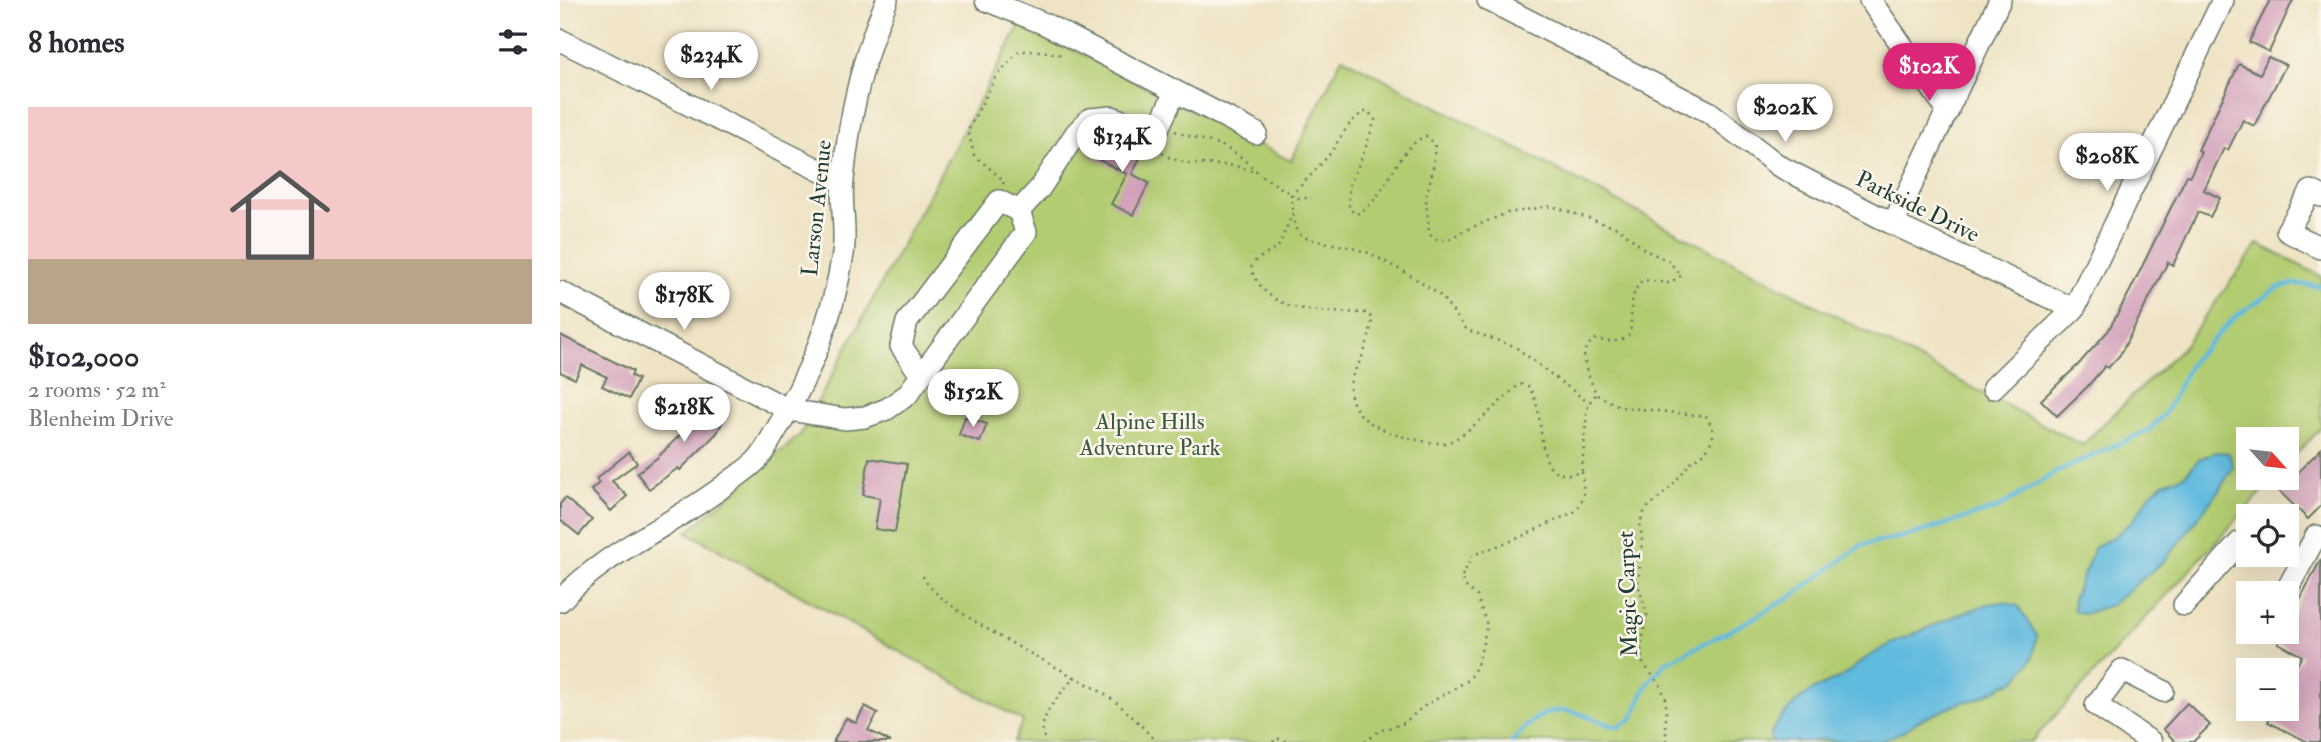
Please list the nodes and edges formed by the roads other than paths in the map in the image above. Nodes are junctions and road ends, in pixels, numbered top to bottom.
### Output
1 (887, 0) edge
2 (986, 0) edge
3 (1488, 0) edge
4 (1870, 0) edge
5 (2000, 0) edge
6 (2223, 0) edge
7 (560, 40) edge
8 (1175, 92) junction
9 (1948, 111) junction
10 (1256, 133) dead end
11 (842, 182) junction
12 (2318, 186) edge
13 (1019, 211) junction
14 (1893, 224) junction
15 (2321, 248) edge
16 (560, 292) edge
17 (2074, 309) junction
18 (921, 375) junction
19 (1993, 388) dead end
20 (789, 410) junction
21 (2316, 536) dead end
22 (2236, 546) edge
23 (2292, 581) edge
24 (564, 588) edge
25 (2184, 605) dead end
26 (2163, 691) dead end
27 (2151, 742) edge

1 - 11 street, Larson Avenue
2 - 8 street
3 - 14 street, Parkside Drive
4 - 9 street
5 - 9 street
6 - 17 street
7 - 11 street
8 - 10 street
8 - 13 street
9 - 14 street
11 - 20 street, Larson Avenue
12 - 15 street
13 - 18 street
13 - 18 street
14 - 17 street, Parkside Drive
16 - 20 street
17 - 19 street
18 - 20 street
20 - 24 street, Larson Avenue
21 - 23 street
22 - 25 street
26 - 27 street

